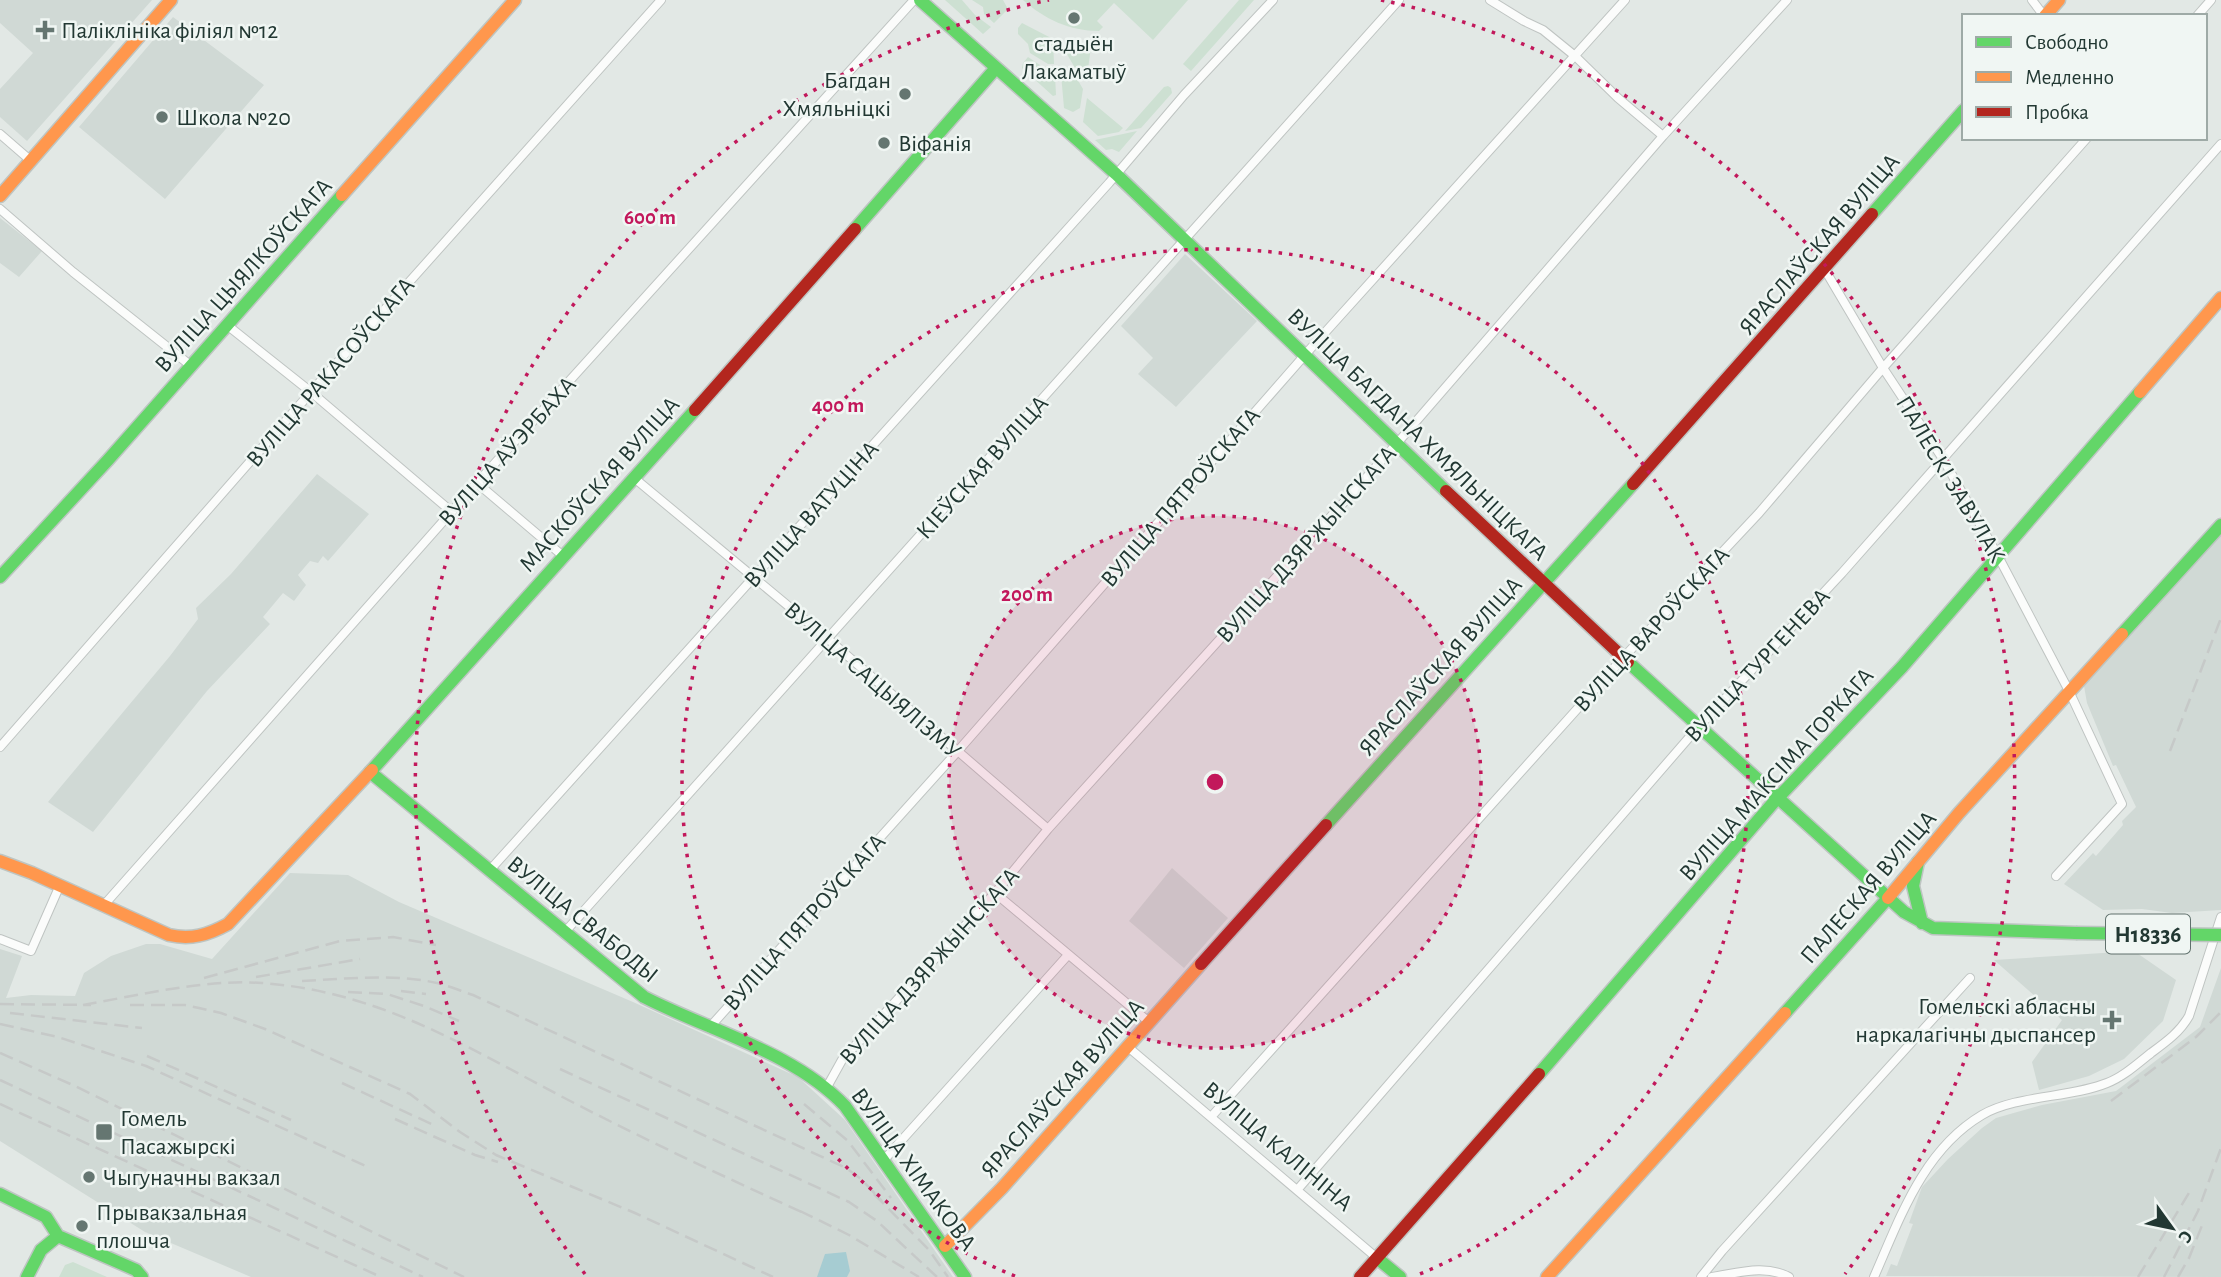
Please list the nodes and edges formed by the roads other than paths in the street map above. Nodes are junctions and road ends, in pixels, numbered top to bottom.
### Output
1 (170, 0) edge
2 (515, 0) edge
3 (661, 0) edge
4 (914, 0) edge
5 (920, 0) edge
6 (1273, 0) edge
7 (1399, 0) edge
8 (1490, 0) edge
9 (1625, 0) edge
10 (1787, 0) edge
11 (2032, 0) edge
12 (2059, 0) edge
13 (2211, 0) edge
14 (2043, 14) edge
15 (2047, 14) edge
16 (2199, 14) edge
17 (1575, 56) junction
18 (996, 68) junction
19 (1962, 112) edge
20 (0, 134) edge
21 (1662, 136) junction
22 (2085, 140) edge
23 (2221, 144) edge
24 (30, 160) junction
25 (1116, 174) junction
26 (0, 195) edge
27 (0, 209) edge
28 (1185, 240) junction
29 (1825, 270) junction
30 (2221, 298) edge
31 (227, 325) junction
32 (1305, 354) junction
33 (190, 365) junction
34 (1883, 368) junction
35 (311, 393) junction
36 (1397, 442) junction
37 (1943, 459) junction
38 (633, 477) junction
39 (477, 484) junction
40 (452, 512) junction
41 (2221, 525) edge
42 (563, 556) junction
43 (1998, 556) junction
44 (0, 577) edge
45 (753, 578) junction
46 (1543, 583) junction
47 (828, 639) junction
48 (1623, 658) junction
49 (2069, 691) junction
50 (1700, 727) junction
51 (0, 747) edge
52 (957, 752) junction
53 (370, 772) junction
54 (1780, 798) junction
55 (1048, 830) junction
56 (0, 860) edge
57 (1917, 862) junction
58 (489, 871) junction
59 (2056, 876) dead end
60 (60, 885) junction
61 (995, 893) junction
62 (1888, 898) junction
63 (104, 905) junction
64 (2221, 917) edge
65 (1922, 923) junction
66 (564, 933) junction
67 (2221, 935) edge
68 (0, 939) edge
69 (1068, 955) junction
70 (1970, 978) dead end
71 (1149, 1023) junction
72 (709, 1028) junction
73 (1128, 1047) junction
74 (827, 1087) junction
75 (1211, 1117) junction
76 (883, 1161) junction
77 (1298, 1189) junction
78 (0, 1194) edge
79 (58, 1236) junction
80 (945, 1247) junction
81 (1377, 1258) junction
82 (27, 1277) edge
83 (142, 1277) edge
84 (965, 1277) edge
85 (1360, 1277) edge
86 (1400, 1277) edge
87 (1547, 1277) edge
88 (1700, 1277) edge
89 (1712, 1277) edge
90 (1789, 1277) edge
91 (1874, 1277) edge

1 - 24 street
2 - 31 street, ВУЛІЦА ЦЫЯЛКОЎСКАГА
3 - 35 street, ВУЛІЦА РАКАСОЎСКАГА
4 - 39 street, ВУЛІЦА АЎЭРБАХА
5 - 18 street, ВУЛІЦА БАГДАНА ХМЯЛЬНІЦКАГА
6 - 25 street, ВУЛІЦА ВАТУЦІНА
7 - 28 street, КІЕЎСКАЯ ВУЛІЦА
8 - 17 street
9 - 17 street, ВУЛІЦА ПЯТРОЎСКАГА
10 - 21 street, ВУЛІЦА ДЗЯРЖЫНСКАГА
11 - 14 street
12 - 15 street
13 - 16 street
17 - 21 street
17 - 32 street, ВУЛІЦА ПЯТРОЎСКАГА
18 - 25 street, ВУЛІЦА БАГДАНА ХМЯЛЬНІЦКАГА
18 - 38 street, МАСКОЎСКАЯ ВУЛІЦА
19 - 29 street, ЯРАСЛАЎСКАЯ ВУЛІЦА
20 - 24 street
21 - 36 street, ВУЛІЦА ДЗЯРЖЫНСКАГА
22 - 34 street, ВУЛІЦА ВАРОЎСКАГА
23 - 37 street, ВУЛІЦА ТУРГЕНЕВА
24 - 26 street
25 - 28 street, ВУЛІЦА БАГДАНА ХМЯЛЬНІЦКАГА
25 - 45 street, ВУЛІЦА ВАТУЦІНА
27 - 33 street
28 - 32 street, ВУЛІЦА БАГДАНА ХМЯЛЬНІЦКАГА
28 - 47 street, КІЕЎСКАЯ ВУЛІЦА
29 - 34 street, ПАЛЕСКІ ЗАВУЛАК
29 - 46 street, ЯРАСЛАЎСКАЯ ВУЛІЦА
30 - 43 street, ВУЛІЦА МАКСІМА ГОРКАГА
31 - 33 street, ВУЛІЦА ЦЫЯЛКОЎСКАГА
31 - 35 street
32 - 36 street, ВУЛІЦА БАГДАНА ХМЯЛЬНІЦКАГА
32 - 52 street, ВУЛІЦА ПЯТРОЎСКАГА
33 - 44 street, ВУЛІЦА ЦЫЯЛКОЎСКАГА
34 - 37 street, ПАЛЕСКІ ЗАВУЛАК
34 - 48 street, ВУЛІЦА ВАРОЎСКАГА
35 - 40 street
35 - 51 street, ВУЛІЦА РАКАСОЎСКАГА
36 - 46 street, ВУЛІЦА БАГДАНА ХМЯЛЬНІЦКАГА
36 - 55 street, ВУЛІЦА ДЗЯРЖЫНСКАГА
37 - 43 street, ПАЛЕСКІ ЗАВУЛАК
37 - 50 street, ВУЛІЦА ТУРГЕНЕВА
38 - 42 street, МАСКОЎСКАЯ ВУЛІЦА
38 - 45 street, ВУЛІЦА САЦЫЯЛІЗМУ
39 - 40 street, ВУЛІЦА АЎЭРБАХА
39 - 42 street
40 - 63 street, ВУЛІЦА АЎЭРБАХА
41 - 49 street, ПАЛЕСКАЯ ВУЛІЦА
42 - 53 street, МАСКОЎСКАЯ ВУЛІЦА
43 - 49 street, ПАЛЕСКІ ЗАВУЛАК
43 - 54 street, ВУЛІЦА МАКСІМА ГОРКАГА
45 - 47 street, ВУЛІЦА САЦЫЯЛІЗМУ
45 - 58 street, ВУЛІЦА ВАТУЦІНА
46 - 48 street, ВУЛІЦА БАГДАНА ХМЯЛЬНІЦКАГА
46 - 71 street, ЯРАСЛАЎСКАЯ ВУЛІЦА
47 - 52 street, ВУЛІЦА САЦЫЯЛІЗМУ
47 - 66 street, КІЕЎСКАЯ ВУЛІЦА
48 - 50 street, ВУЛІЦА БАГДАНА ХМЯЛЬНІЦКАГА
48 - 75 street, ВУЛІЦА ВАРОЎСКАГА
49 - 57 street, ПАЛЕСКАЯ ВУЛІЦА
49 - 59 street, ПАЛЕСКІ ЗАВУЛАК
50 - 54 street, ВУЛІЦА БАГДАНА ХМЯЛЬНІЦКАГА
50 - 77 street, ВУЛІЦА ТУРГЕНЕВА
52 - 55 street, ВУЛІЦА САЦЫЯЛІЗМУ
52 - 72 street, ВУЛІЦА ПЯТРОЎСКАГА
53 - 58 street, ВУЛІЦА СВАБОДЫ
53 - 63 street, МАСКОЎСКАЯ ВУЛІЦА
54 - 62 street, ВУЛІЦА БАГДАНА ХМЯЛЬНІЦКАГА
54 - 81 street, ВУЛІЦА МАКСІМА ГОРКАГА
55 - 61 street, ВУЛІЦА ДЗЯРЖЫНСКАГА
56 - 60 street
57 - 62 street, ПАЛЕСКАЯ ВУЛІЦА
57 - 65 street
58 - 66 street, ВУЛІЦА СВАБОДЫ
60 - 63 street
60 - 68 street
61 - 69 street
61 - 74 street, ВУЛІЦА ДЗЯРЖЫНСКАГА
62 - 65 street, Н18336
62 - 87 street, ПАЛЕСКАЯ ВУЛІЦА
64 - 91 street
65 - 67 street, Н18336, bridge
66 - 72 street, ВУЛІЦА СВАБОДЫ
69 - 71 street
69 - 76 street
70 - 88 street
71 - 73 street, ЯРАСЛАЎСКАЯ ВУЛІЦА
72 - 74 street, ВУЛІЦА СВАБОДЫ
73 - 75 street, ВУЛІЦА КАЛІНІНА
73 - 80 street, ЯРАСЛАЎСКАЯ ВУЛІЦА
74 - 76 street, ВУЛІЦА ХІМАКОВА
75 - 77 street, ВУЛІЦА КАЛІНІНА
76 - 80 street, ВУЛІЦА ХІМАКОВА
77 - 81 street, ВУЛІЦА КАЛІНІНА
78 - 79 street
79 - 82 street
79 - 83 street
80 - 84 street, ВУЛІЦА ХІМАКОВА
81 - 85 street, ВУЛІЦА МАКСІМА ГОРКАГА
81 - 86 street, ВУЛІЦА КАЛІНІНА
89 - 90 street

